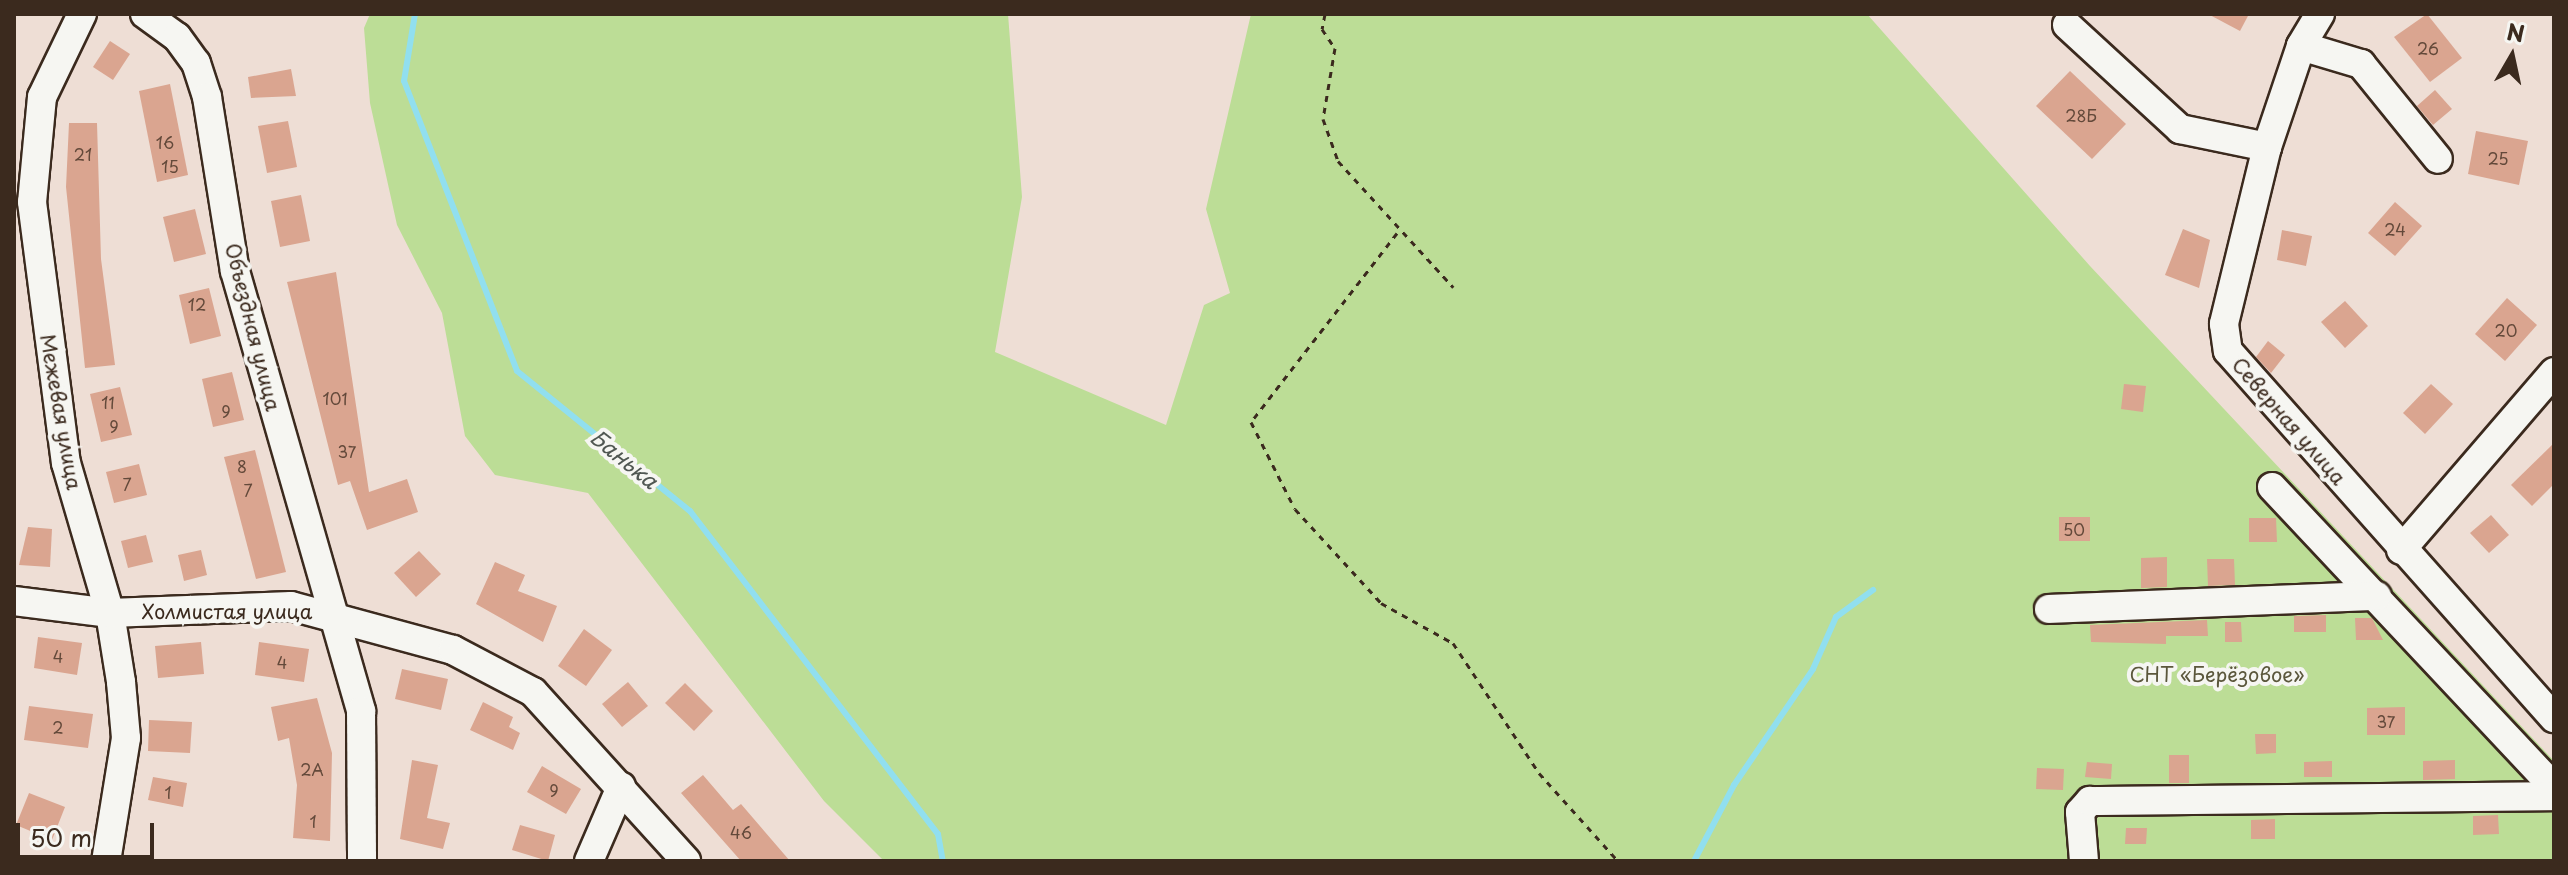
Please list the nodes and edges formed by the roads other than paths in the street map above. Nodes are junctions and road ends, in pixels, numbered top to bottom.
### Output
1 (82, 14) edge
2 (145, 14) edge
3 (2320, 14) edge
4 (2067, 25) dead end
5 (2301, 46) junction
6 (2267, 147) junction
7 (2438, 159) dead end
8 (2554, 372) edge
9 (2272, 487) dead end
10 (2401, 550) junction
11 (2377, 596) junction
12 (14, 601) edge
13 (2049, 609) dead end
14 (329, 611) junction
15 (110, 613) junction
16 (2554, 718) edge
17 (621, 787) junction
18 (2554, 787) edge
19 (2554, 796) edge
20 (106, 861) edge
21 (362, 861) edge
22 (589, 861) edge
23 (686, 861) edge
24 (2084, 861) edge

1 - 15 street, Межевая улица
2 - 14 street, Объездная улица
3 - 5 street, Северная улица
4 - 6 street
5 - 6 street, Северная улица
5 - 7 street
6 - 10 street, Северная улица
8 - 10 street
9 - 11 street
10 - 16 street, Северная улица
11 - 13 street
11 - 18 street
12 - 15 street, Холмистая улица
14 - 15 street, Холмистая улица
14 - 17 street, Холмистая улица
14 - 21 street, Объездная улица
15 - 20 street, Межевая улица
17 - 22 street
17 - 23 street, Холмистая улица
19 - 24 street

